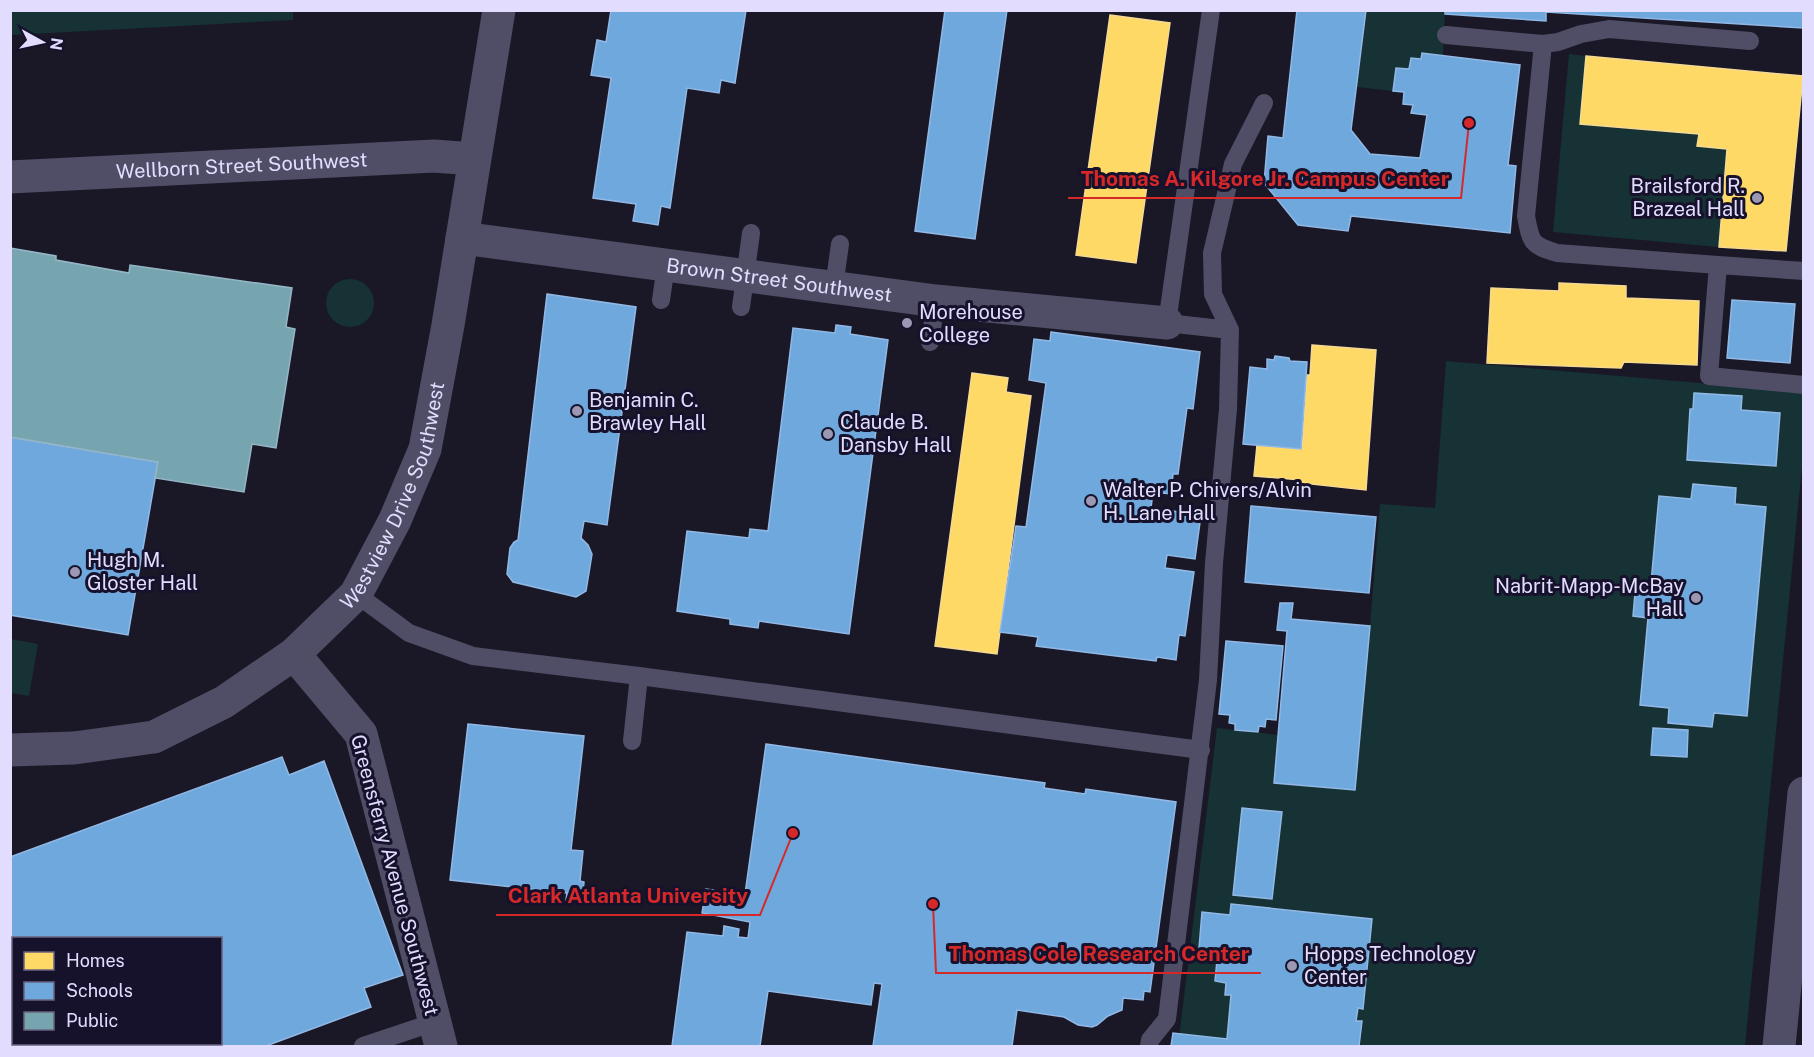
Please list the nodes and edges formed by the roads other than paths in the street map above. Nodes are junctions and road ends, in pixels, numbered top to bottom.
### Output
1 (499, 10) edge
2 (1211, 10) edge
3 (1446, 35) dead end
4 (1750, 41) dead end
5 (1543, 44) junction
6 (1264, 103) dead end
7 (474, 159) junction
8 (10, 177) edge
9 (751, 233) dead end
10 (462, 238) junction
11 (840, 244) dead end
12 (666, 265) junction
13 (1718, 265) junction
14 (1803, 271) edge
15 (745, 275) junction
16 (834, 287) junction
17 (661, 300) dead end
18 (936, 301) junction
19 (741, 307) dead end
20 (1167, 323) junction
21 (1230, 330) junction
22 (930, 342) dead end
23 (1803, 385) edge
24 (356, 594) junction
25 (294, 654) junction
26 (639, 676) junction
27 (632, 741) dead end
28 (10, 750) edge
29 (1201, 750) junction
30 (1803, 794) edge
31 (1796, 962) edge
32 (438, 1034) edge
33 (363, 1047) edge
34 (1149, 1047) edge
35 (1779, 1047) edge

1 - 7 street, Westview Drive Southwest
2 - 20 lane
3 - 5 lane
4 - 5 lane
5 - 13 lane
6 - 21 lane
7 - 8 street, Wellborn Street Southwest
7 - 10 street, Westview Drive Southwest
9 - 15 lane
10 - 12 street, Brown Street Southwest
10 - 24 street, Westview Drive Southwest
11 - 16 lane
12 - 15 street, Brown Street Southwest
12 - 17 lane
13 - 14 lane
13 - 23 lane
15 - 16 street, Brown Street Southwest
15 - 19 lane
16 - 18 street, Brown Street Southwest
18 - 20 street, Brown Street Southwest
18 - 22 lane
20 - 21 lane
21 - 29 lane
24 - 25 street, Westview Drive Southwest
24 - 26 lane
25 - 28 street, Westview Drive Southwest
25 - 32 street, Greensferry Avenue Southwest
26 - 27 lane
26 - 29 lane
29 - 34 lane
30 - 31 street
31 - 35 street
32 - 33 lane

